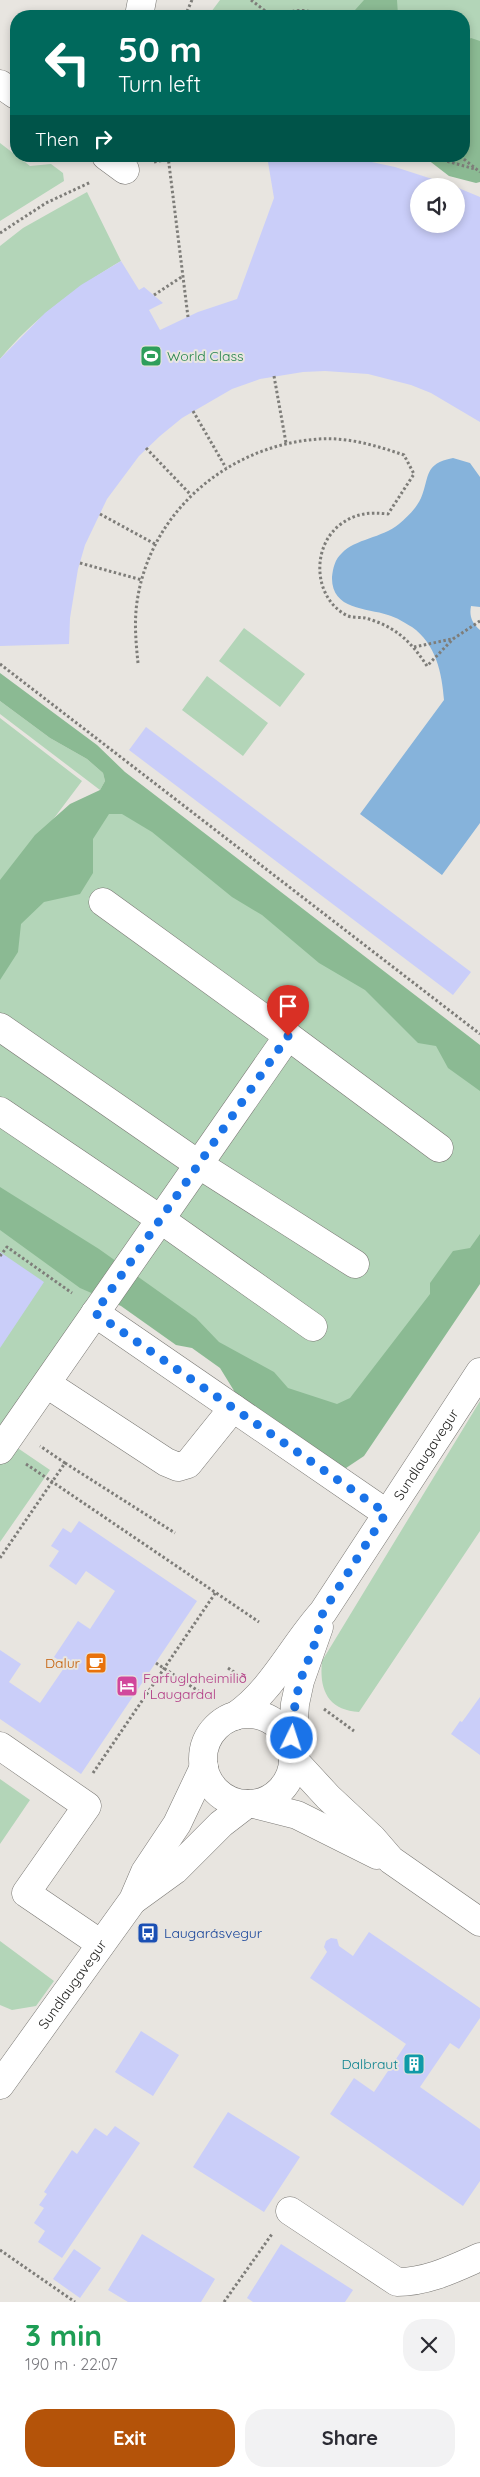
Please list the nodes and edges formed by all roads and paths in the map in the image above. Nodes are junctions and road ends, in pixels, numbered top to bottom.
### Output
1 (251, 0) edge
2 (264, 10) edge
3 (169, 162) edge
4 (450, 162) edge
5 (467, 162) edge
6 (115, 163) edge
7 (475, 169) junction
8 (480, 172) edge
9 (0, 233) edge
10 (183, 276) junction
11 (154, 296) dead end
12 (188, 317) dead end
13 (274, 376) dead end
14 (193, 411) dead end
15 (286, 443) junction
16 (146, 448) dead end
17 (226, 468) junction
18 (191, 495) junction
19 (100, 514) dead end
20 (155, 544) junction
21 (80, 563) dead end
22 (142, 580) junction
23 (480, 621) edge
24 (453, 639) junction
25 (414, 647) junction
26 (138, 663) dead end
27 (0, 664) edge
28 (103, 902) dead end
29 (0, 1027) edge
30 (480, 1034) edge
31 (288, 1036) junction
32 (0, 1111) edge
33 (439, 1148) dead end
34 (198, 1164) junction
35 (160, 1219) junction
36 (0, 1256) edge
37 (355, 1264) dead end
38 (95, 1313) junction
39 (313, 1327) dead end
40 (480, 1372) edge
41 (47, 1384) junction
42 (234, 1408) junction
43 (4, 1444) edge
44 (65, 1463) junction
45 (53, 1482) junction
46 (386, 1513) junction
47 (175, 1533) dead end
48 (0, 1558) edge
49 (216, 1592) junction
50 (323, 1612) junction
51 (259, 1622) dead end
52 (156, 1662) dead end
53 (165, 1668) junction
54 (209, 1698) dead end
55 (320, 1708) dead end
56 (235, 1716) junction
57 (354, 1731) dead end
58 (0, 1746) edge
59 (293, 1755) junction
60 (204, 1768) junction
61 (88, 1780) dead end
62 (250, 1804) junction
63 (391, 1860) junction
64 (133, 1900) junction
65 (480, 1922) edge
66 (101, 1944) junction
67 (4, 2072) edge
68 (282, 2221) joint
69 (0, 2250) edge
70 (480, 2257) edge
71 (75, 2302) edge
72 (224, 2302) edge

1 - 2 path
3 - 10 path
4 - 7 path
5 - 7 path
6 - 9 path
7 - 8 path
10 - 11 path
10 - 12 path
13 - 15 path
14 - 17 path
15 - 17 path
15 - 25 path
16 - 18 path
17 - 18 path
18 - 20 path
19 - 20 path
20 - 22 path
21 - 22 path
22 - 26 path
23 - 24 path
24 - 25 path
24 - 25 path
27 - 30 path
28 - 31 street
29 - 34 street
31 - 33 street
31 - 34 street
32 - 35 street
34 - 35 street
34 - 37 street
35 - 38 street
35 - 39 street
36 - 38 path
38 - 41 street
38 - 42 street
40 - 46 street, Sundlaugavegur
41 - 42 street
41 - 43 street
42 - 46 street
43 - 44 path
43 - 45 path
44 - 45 path
44 - 47 path
45 - 48 path
45 - 49 path
46 - 50 street, Sundlaugavegur
49 - 51 path
49 - 53 path
50 - 56 street, Sundlaugavegur
50 - 59 street, Sundlaugavegur
52 - 53 path
53 - 54 path
53 - 61 path
55 - 57 path
56 - 59 street
56 - 60 street, Sundlaugavegur
58 - 66 street
59 - 62 street, Sundlaugavegur
59 - 63 street
60 - 62 street
60 - 64 street, Sundlaugavegur
62 - 63 street
62 - 64 street, Sundlaugavegur
63 - 65 street
64 - 66 street, Sundlaugavegur
66 - 67 street, Sundlaugavegur
68 - 70 street
68 - 72 path
69 - 71 path

